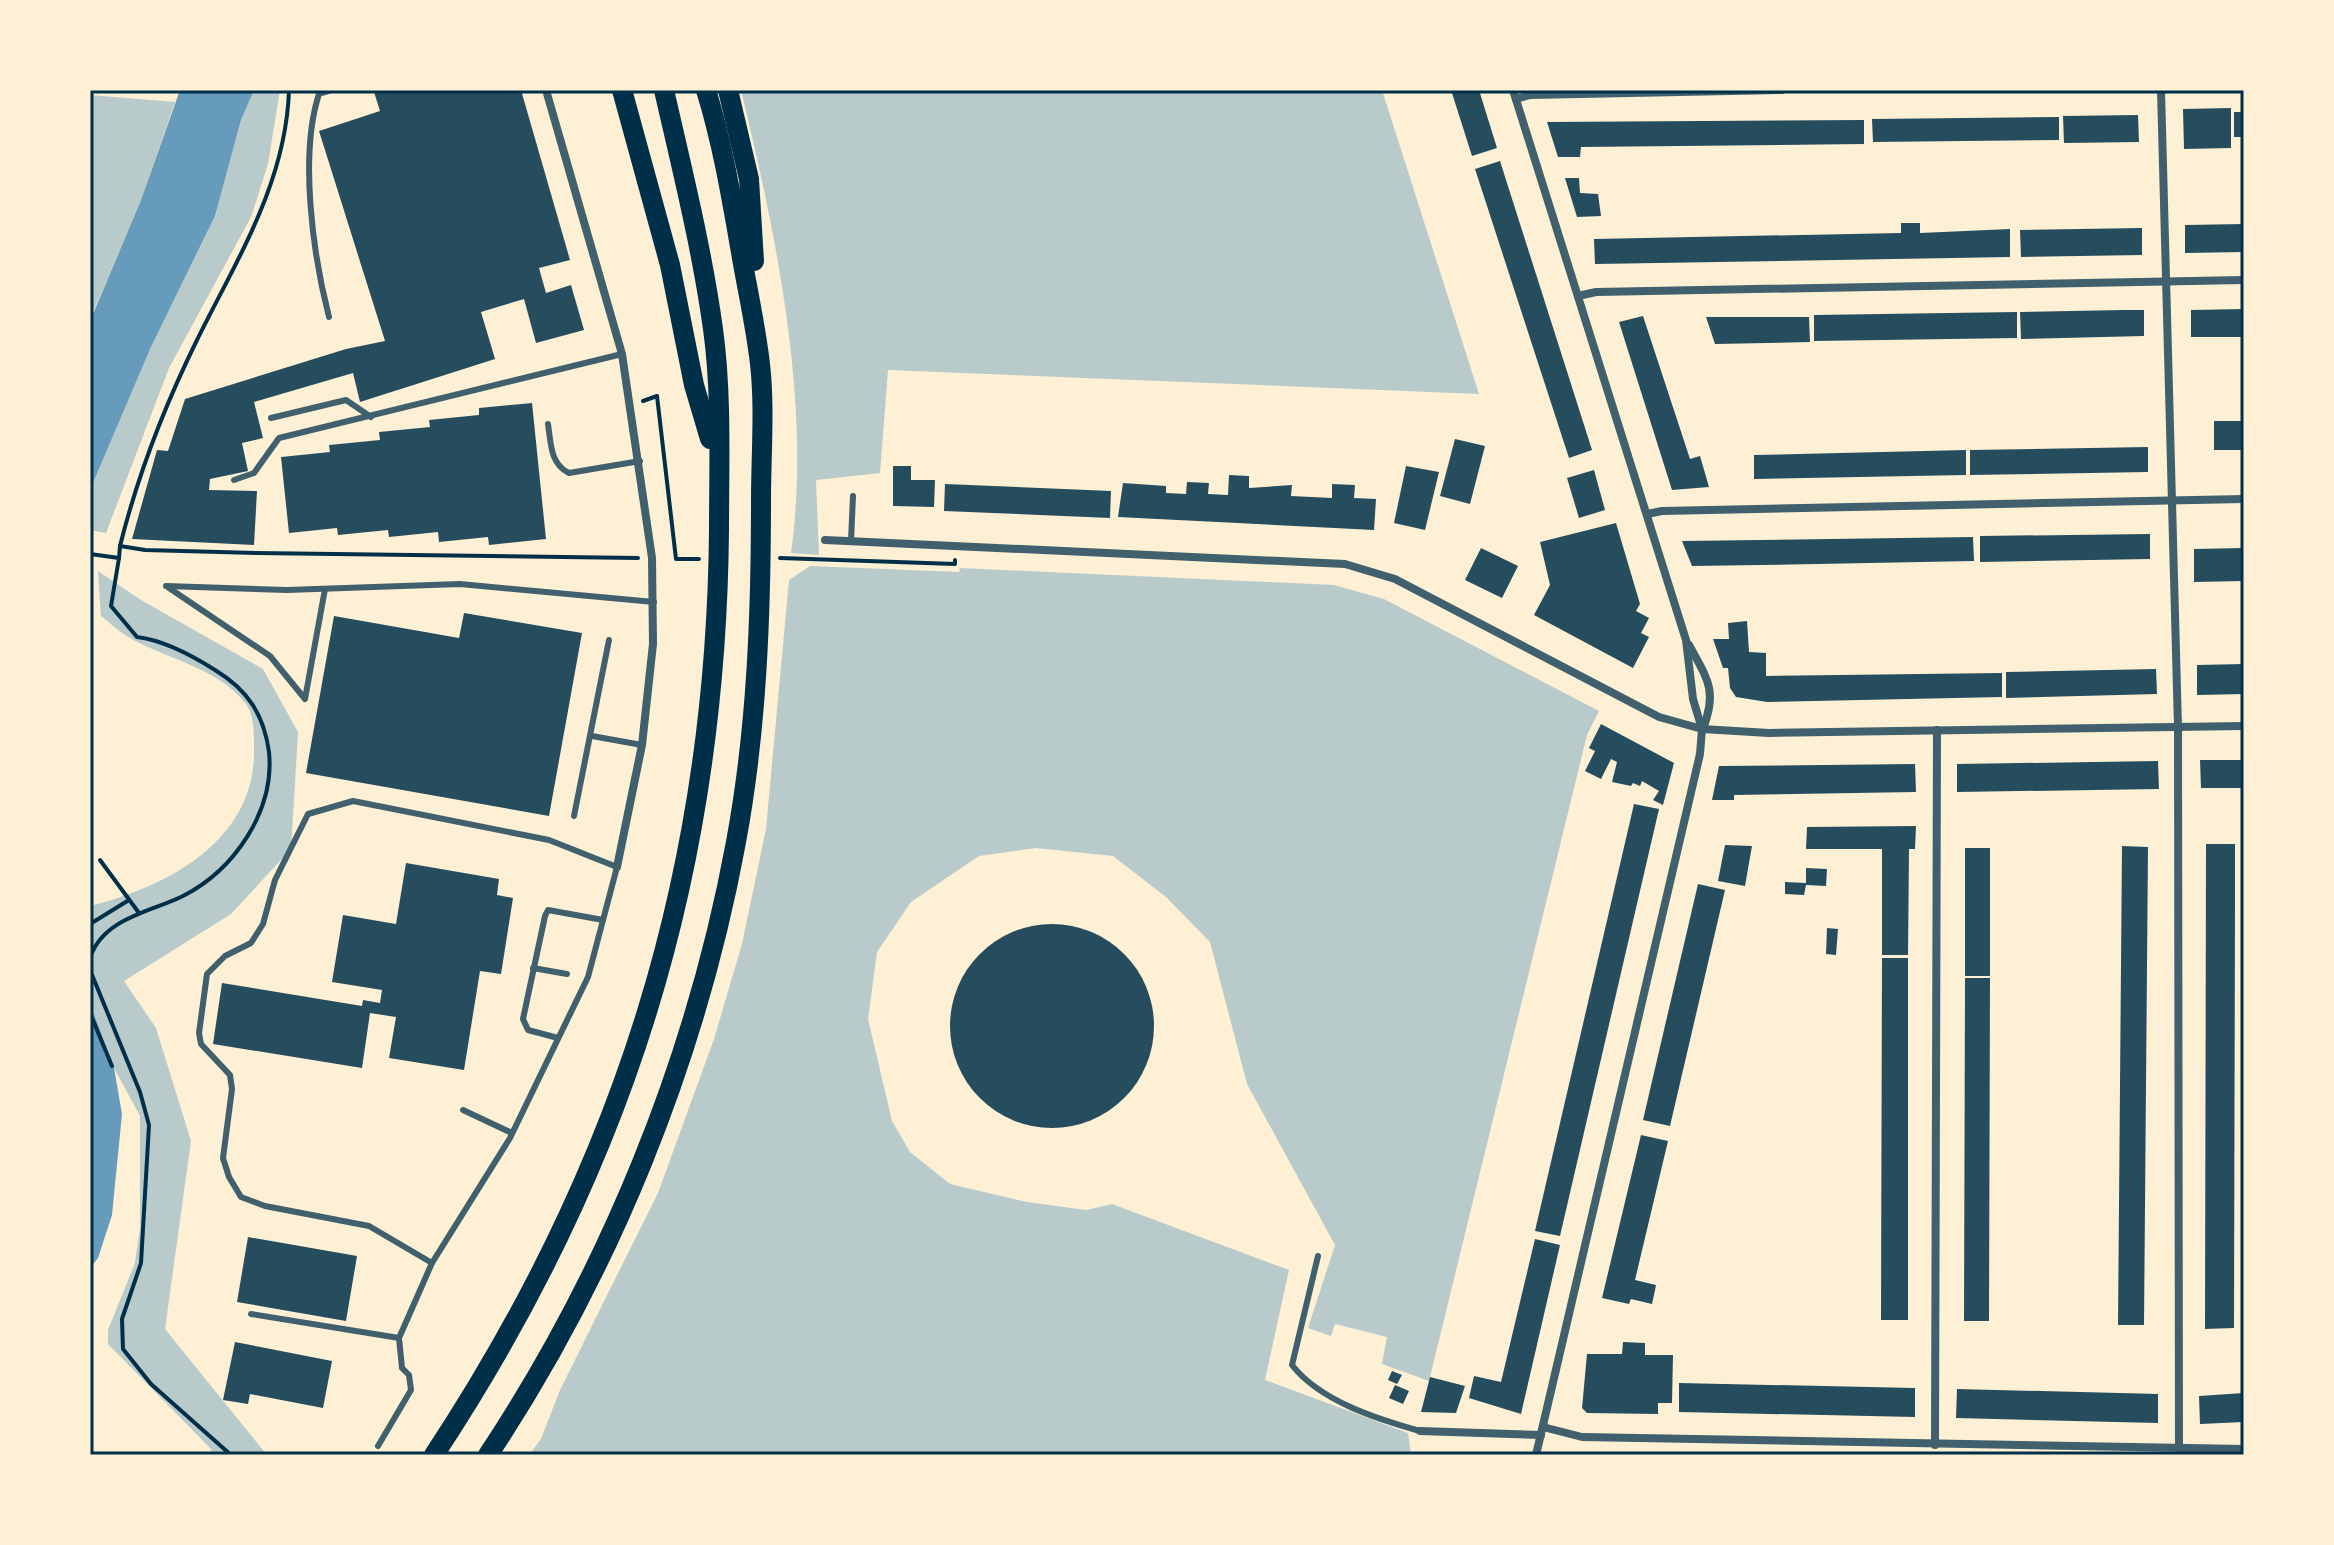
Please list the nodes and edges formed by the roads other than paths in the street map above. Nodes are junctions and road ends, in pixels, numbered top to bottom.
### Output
1 (332, 90) edge
2 (546, 90) edge
3 (622, 90) edge
4 (664, 90) edge
5 (706, 90) edge
6 (728, 90) edge
7 (1782, 90) edge
8 (2161, 90) edge
9 (1515, 94) edge
10 (2244, 280) edge
11 (2166, 281) junction
12 (1578, 296) junction
13 (329, 317) dead end
14 (622, 354) junction
15 (760, 365) junction
16 (371, 417) junction
17 (271, 418) dead end
18 (548, 424) dead end
19 (640, 461) junction
20 (719, 470) junction
21 (234, 480) dead end
22 (853, 496) dead end
23 (2244, 499) edge
24 (2171, 500) junction
25 (1647, 514) junction
26 (825, 540) dead end
27 (851, 541) junction
28 (325, 589) junction
29 (654, 602) junction
30 (609, 640) dead end
31 (1686, 640) junction
32 (2244, 726) edge
33 (2178, 727) junction
34 (1702, 729) junction
35 (1937, 730) junction
36 (592, 736) junction
37 (642, 745) junction
38 (574, 816) dead end
39 (617, 867) junction
40 (603, 920) junction
41 (533, 968) junction
42 (567, 974) dead end
43 (558, 1038) junction
44 (463, 1110) dead end
45 (512, 1133) junction
46 (1318, 1256) dead end
47 (432, 1263) junction
48 (251, 1314) dead end
49 (399, 1338) junction
50 (1420, 1431) joint
51 (1542, 1431) junction
52 (1889, 1444) junction
53 (1935, 1445) junction
54 (378, 1446) dead end
55 (2179, 1449) junction
56 (2244, 1449) edge
57 (434, 1455) edge
58 (488, 1455) edge
59 (1536, 1455) edge
60 (1889, 1455) edge

1 - 13 lane
2 - 14 street
3 - 20 highway
4 - 20 highway
5 - 15 highway
6 - 15 highway
7 - 9 street
8 - 11 street
9 - 12 street
10 - 11 street
11 - 12 street
11 - 24 street
12 - 25 street
14 - 16 lane
14 - 19 street
15 - 58 highway
16 - 17 lane
16 - 21 lane
18 - 19 lane
19 - 29 street
20 - 57 highway
22 - 27 lane
23 - 24 street
24 - 25 street
24 - 33 street
25 - 31 street
26 - 27 street
27 - 34 street
28 - 28 lane
28 - 29 lane
29 - 37 street
30 - 36 lane
31 - 34 street
31 - 34 street
32 - 33 street
33 - 35 street
33 - 55 street
34 - 35 street
34 - 51 street
35 - 53 street
36 - 37 lane
36 - 38 lane
37 - 39 street
39 - 40 lane
39 - 47 lane
40 - 41 lane
40 - 43 lane
41 - 42 lane
41 - 43 lane
43 - 45 lane
44 - 45 lane
45 - 47 lane
46 - 50 lane
47 - 49 lane
48 - 49 lane
49 - 54 lane
50 - 51 street
51 - 52 street
51 - 59 street
52 - 53 street
52 - 60 street
53 - 55 street
55 - 56 street

